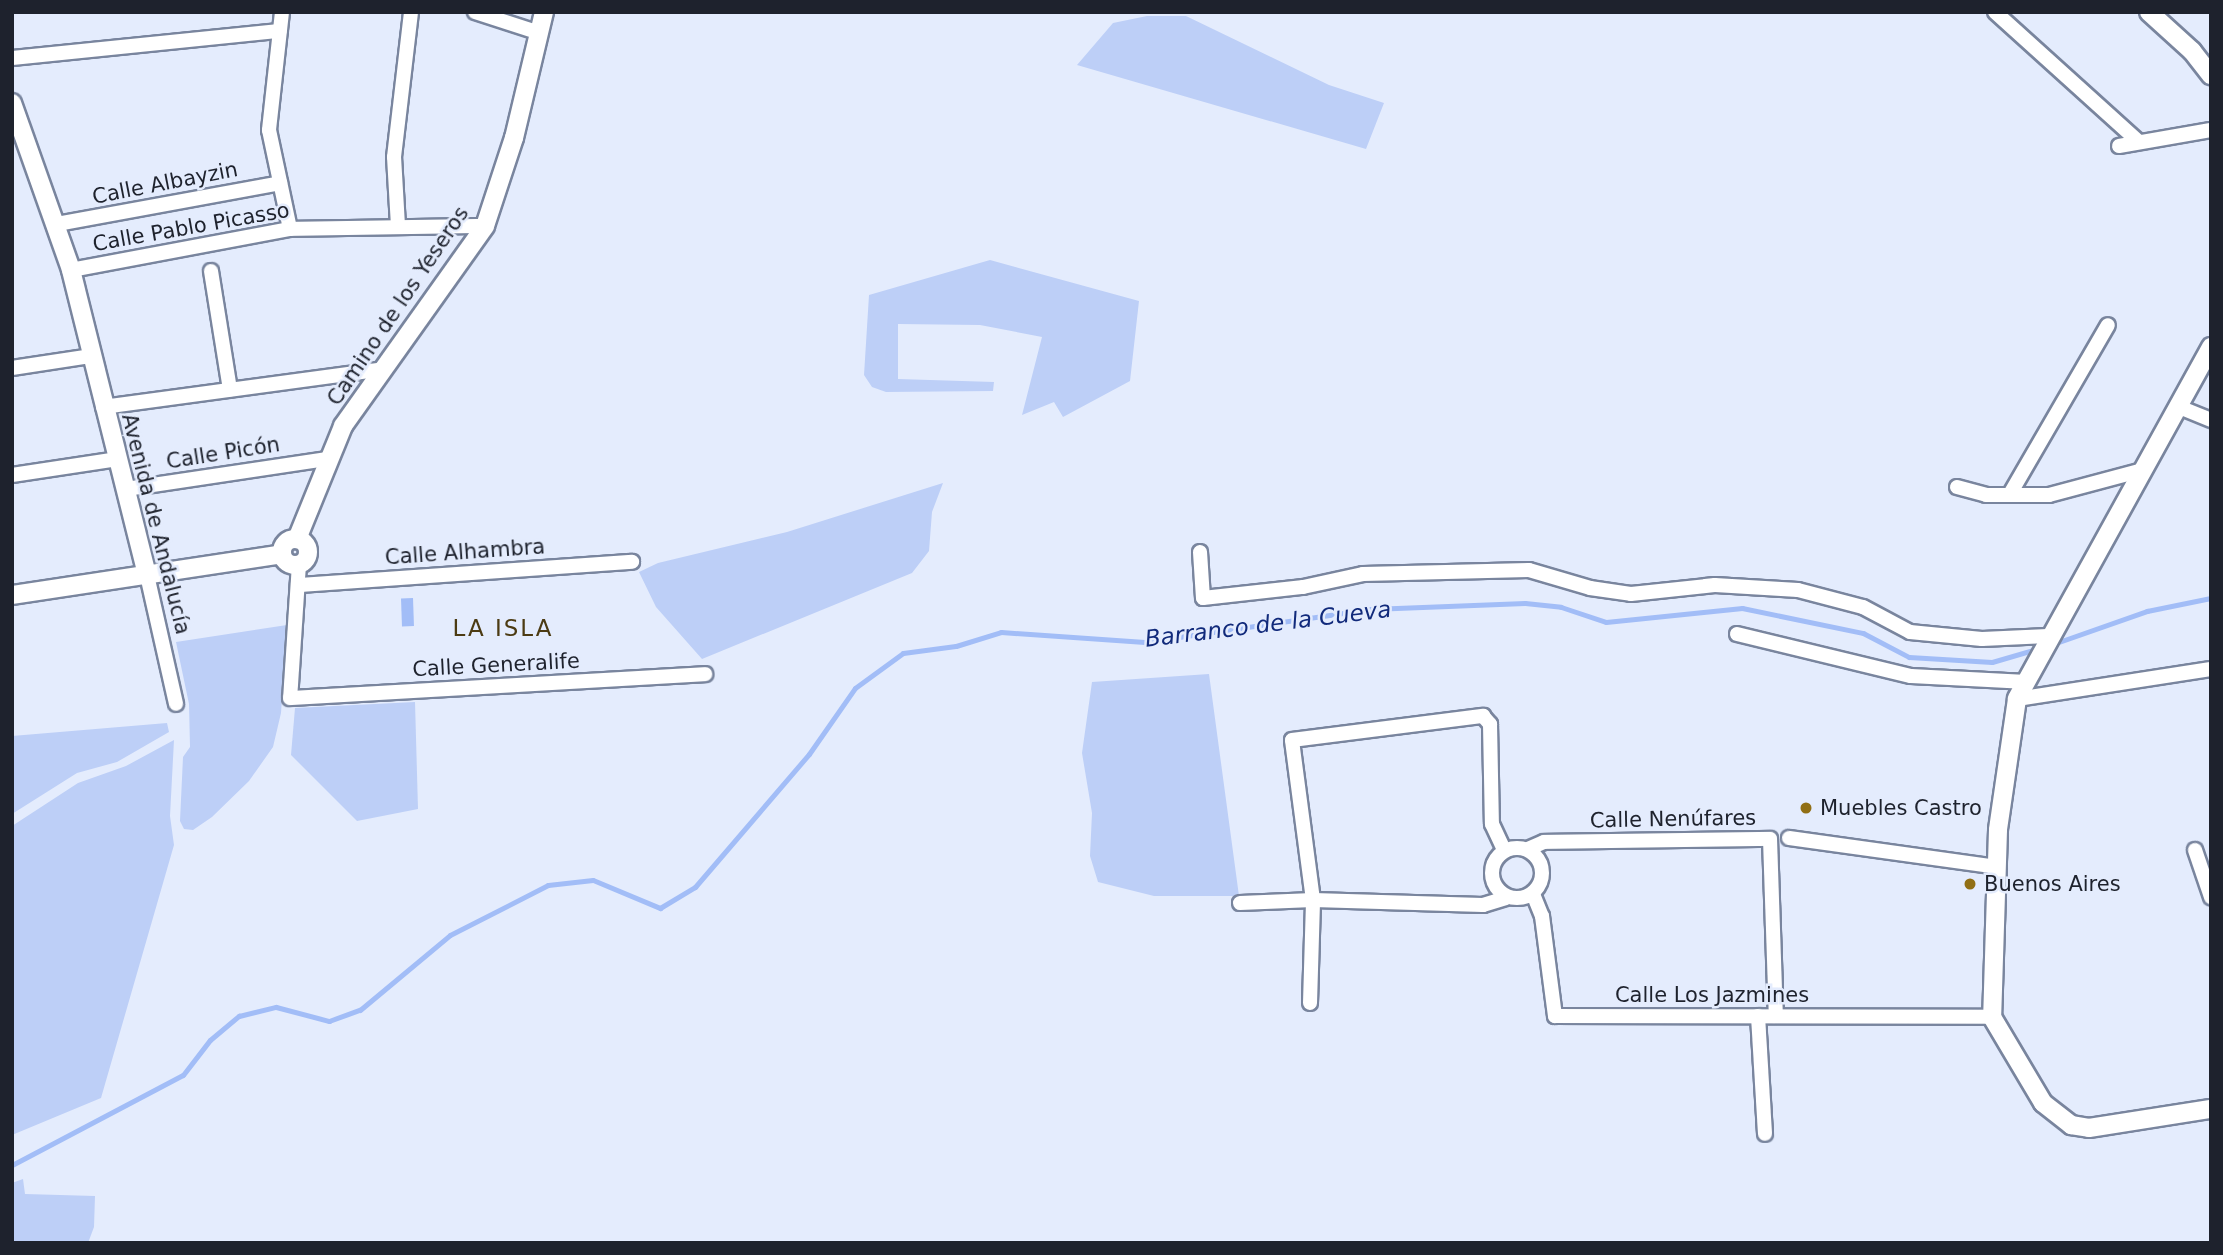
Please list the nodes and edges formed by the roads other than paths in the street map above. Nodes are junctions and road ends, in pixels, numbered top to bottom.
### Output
1 (282, 12) edge
2 (411, 12) edge
3 (475, 12) edge
4 (544, 12) edge
5 (1995, 12) edge
6 (2149, 12) edge
7 (280, 31) junction
8 (540, 33) junction
9 (12, 58) edge
10 (2211, 75) edge
11 (12, 103) edge
12 (2211, 130) edge
13 (2139, 142) junction
14 (2119, 146) dead end
15 (280, 183) junction
16 (57, 225) junction
17 (398, 226) junction
18 (485, 226) junction
19 (290, 229) junction
20 (71, 270) junction
21 (211, 271) dead end
22 (2108, 325) dead end
23 (2211, 346) edge
24 (90, 356) junction
25 (12, 368) edge
26 (383, 369) junction
27 (230, 389) junction
28 (103, 407) junction
29 (2179, 407) junction
30 (2211, 420) edge
31 (118, 459) junction
32 (326, 459) junction
33 (2143, 470) junction
34 (12, 475) edge
35 (1957, 487) dead end
36 (126, 489) junction
37 (2010, 494) junction
38 (297, 539) junction
39 (1200, 552) dead end
40 (282, 554) junction
41 (632, 562) dead end
42 (299, 565) junction
43 (147, 575) junction
44 (300, 585) junction
45 (12, 595) edge
46 (1737, 634) dead end
47 (2048, 636) junction
48 (2211, 669) edge
49 (705, 674) dead end
50 (2027, 682) junction
51 (2017, 699) junction
52 (176, 704) dead end
53 (1789, 838) dead end
54 (1528, 849) junction
55 (1504, 850) junction
56 (2196, 850) dead end
57 (1997, 867) junction
58 (1533, 894) junction
59 (2211, 897) edge
60 (1506, 898) junction
61 (1313, 900) junction
62 (1240, 903) dead end
63 (1310, 1003) dead end
64 (1758, 1016) junction
65 (1776, 1016) junction
66 (1992, 1017) junction
67 (2211, 1109) edge
68 (1765, 1134) dead end

1 - 7 street
2 - 17 street
3 - 8 street
4 - 8 street, Camino de los Yeseros
5 - 13 street
6 - 10 street
7 - 9 street
7 - 15 street
8 - 18 street, Camino de los Yeseros
11 - 16 street, Avenida de Andalucía
12 - 13 street
13 - 14 street
15 - 16 street, Calle Albayzin
15 - 19 street
16 - 20 street, Avenida de Andalucía
17 - 18 street, Calle Pablo Picasso
17 - 19 street, Calle Pablo Picasso
18 - 26 street, Camino de los Yeseros
19 - 20 street, Calle Pablo Picasso
20 - 24 street, Avenida de Andalucía
21 - 27 street
22 - 37 street
23 - 29 street
24 - 25 street
24 - 28 street, Avenida de Andalucía
26 - 27 street
26 - 32 street, Camino de los Yeseros
27 - 28 street
28 - 31 street, Avenida de Andalucía
29 - 30 street
29 - 33 street
31 - 34 street
31 - 36 street, Avenida de Andalucía
32 - 36 street, Calle Picón
32 - 38 street, Camino de los Yeseros
33 - 37 street
33 - 47 street
35 - 37 street
36 - 43 street, Avenida de Andalucía
38 - 40 street
38 - 42 street
39 - 47 street
40 - 42 street
40 - 43 street
41 - 44 street, Calle Alhambra
42 - 44 street
43 - 45 street
43 - 52 street, Avenida de Andalucía
44 - 49 street, Calle Generalife
46 - 50 street
47 - 50 street
48 - 51 street
50 - 51 street
51 - 57 street
53 - 57 street
54 - 55 street
54 - 58 street
54 - 65 street, Calle Nenúfares
55 - 60 street
55 - 61 street
56 - 59 street
57 - 66 street
58 - 60 street
58 - 64 street, Calle Los Jazmines
60 - 61 street
61 - 62 street
61 - 63 street
64 - 65 street, Calle Los Jazmines
64 - 68 street
65 - 66 street, Calle Los Jazmines
66 - 67 street

